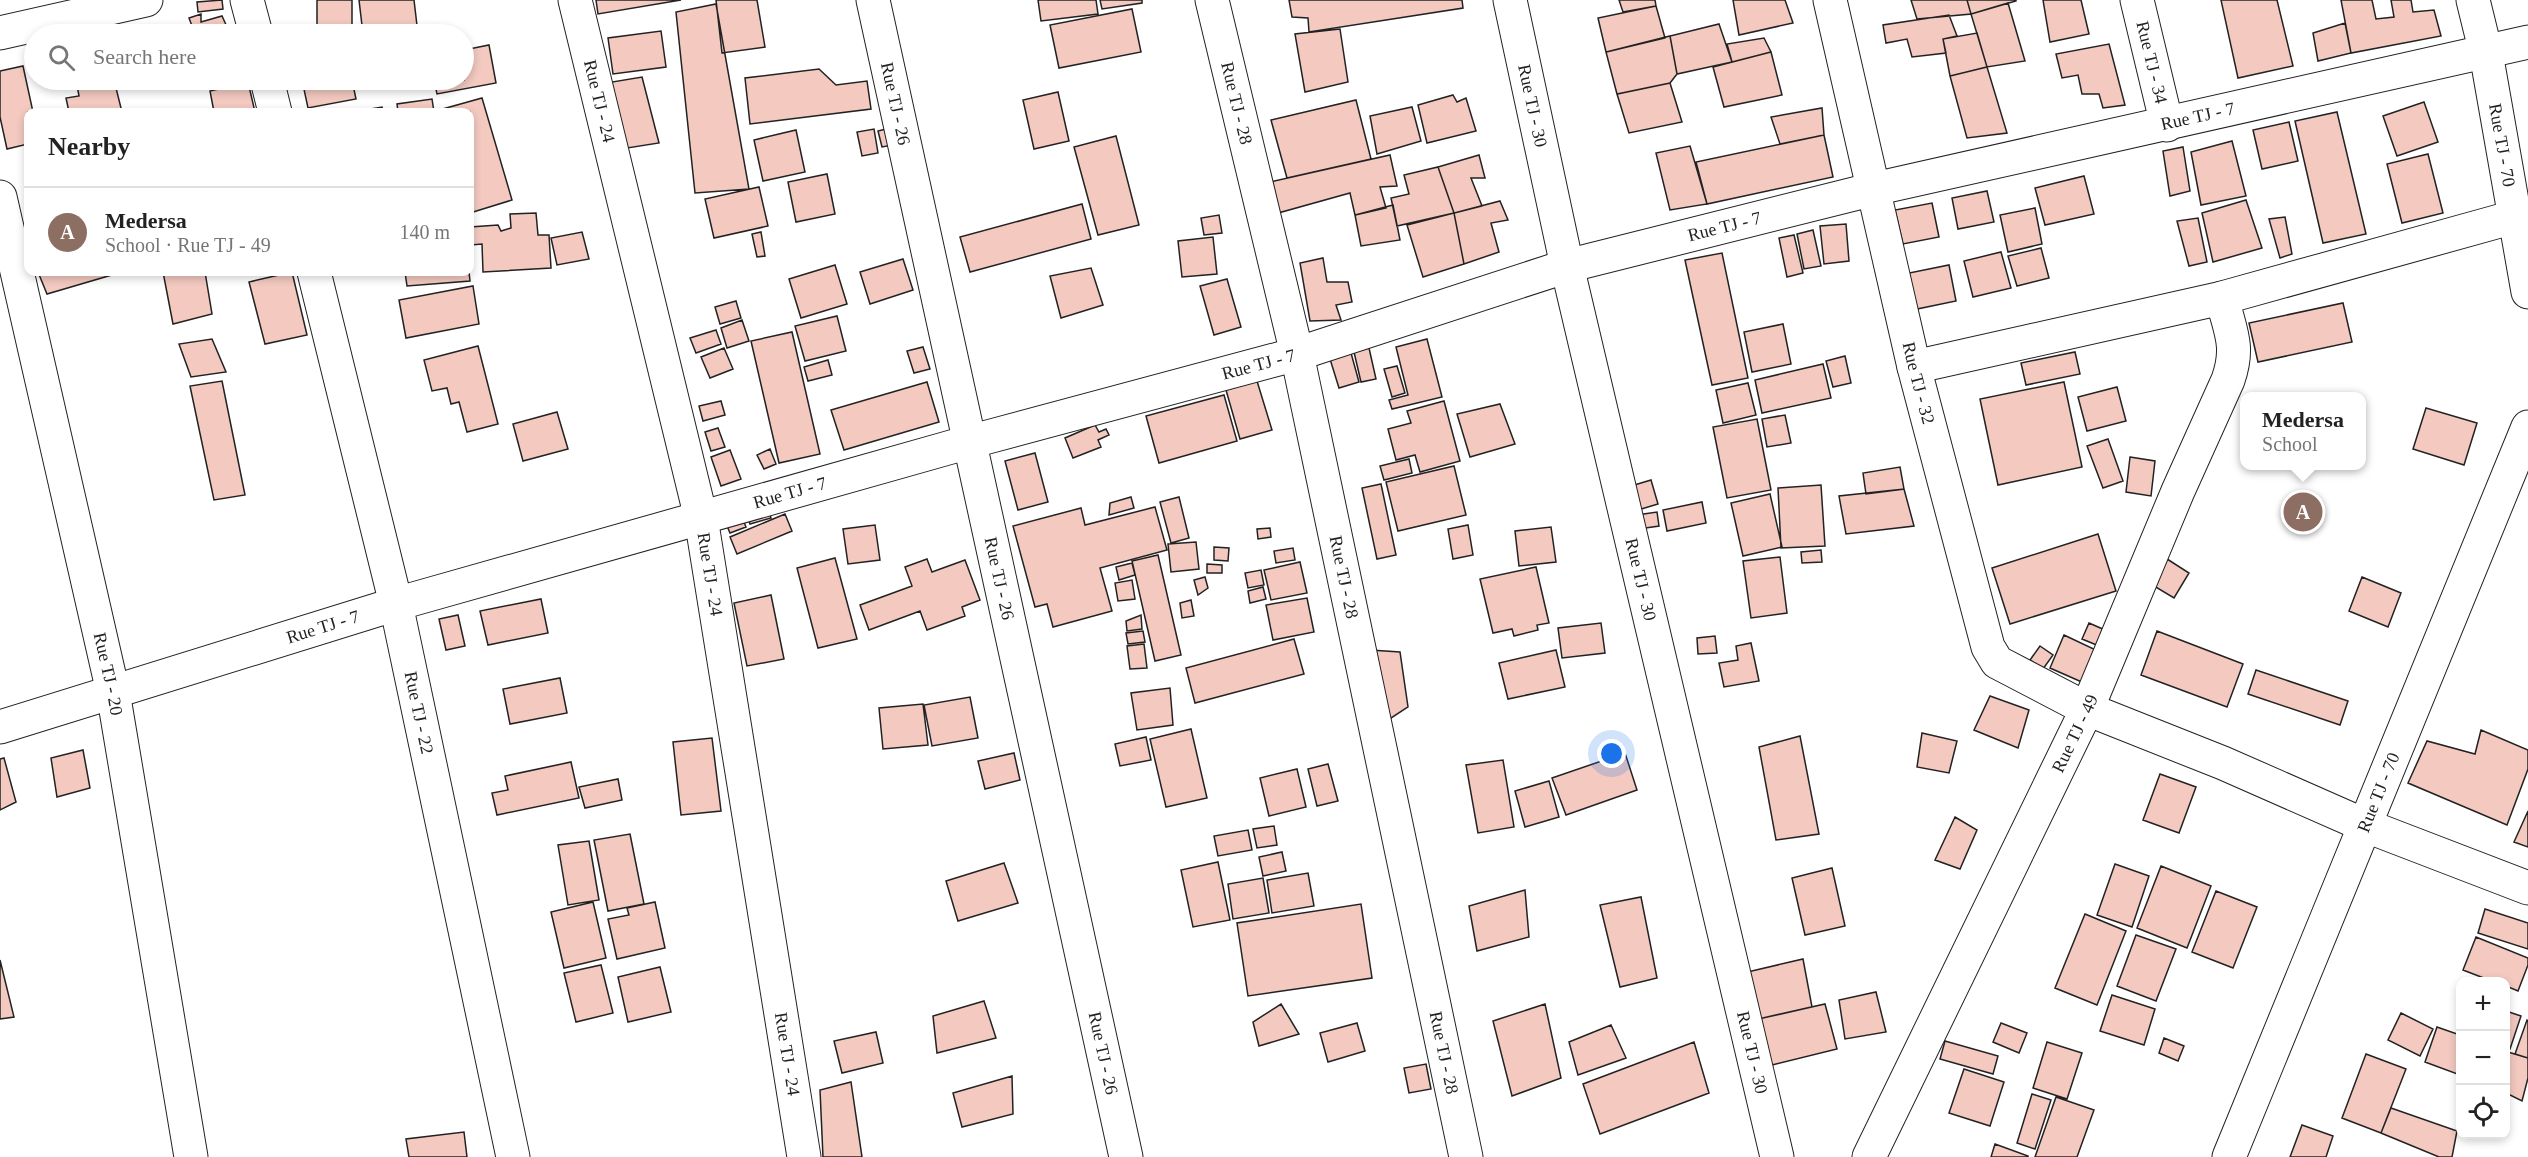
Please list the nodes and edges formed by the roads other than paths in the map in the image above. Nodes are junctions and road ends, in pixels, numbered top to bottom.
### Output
1 (146, 0) edge
2 (248, 0) edge
3 (574, 0) edge
4 (873, 0) edge
5 (1212, 0) edge
6 (1510, 0) edge
7 (1830, 0) edge
8 (2137, 0) edge
9 (2473, 0) edge
10 (40, 24) edge
11 (254, 24) edge
12 (24, 28) edge
13 (0, 33) edge
14 (2528, 42) edge
15 (2486, 53) junction
16 (270, 90) edge
17 (274, 108) edge
18 (2167, 124) junction
19 (1874, 189) junction
20 (0, 197) edge
21 (2514, 218) junction
22 (1567, 266) junction
23 (315, 276) edge
24 (2528, 292) edge
25 (2222, 298) junction
26 (1298, 354) junction
27 (1914, 367) junction
28 (2528, 427) edge
29 (969, 442) junction
30 (701, 518) junction
31 (396, 604) junction
32 (113, 692) junction
33 (2087, 709) junction
34 (0, 727) edge
35 (2364, 825) junction
36 (2528, 888) edge
37 (191, 1157) edge
38 (513, 1157) edge
39 (804, 1157) edge
40 (1126, 1157) edge
41 (1466, 1157) edge
42 (1777, 1157) edge
43 (1869, 1157) edge
44 (2229, 1157) edge

1 - 10 street
2 - 11 street
3 - 30 street, Rue TJ - 24
4 - 29 street, Rue TJ - 26
5 - 26 street, Rue TJ - 28
6 - 22 street, Rue TJ - 30
7 - 19 street, Rue TJ - 32
8 - 18 street, Rue TJ - 34
9 - 15 street, Rue TJ - 70
12 - 13 street
14 - 15 street, Rue TJ - 7
15 - 18 street, Rue TJ - 7
15 - 21 street, Rue TJ - 70
16 - 17 street
18 - 19 street, Rue TJ - 7
19 - 22 street, Rue TJ - 7
19 - 27 street, Rue TJ - 32
20 - 32 street, Rue TJ - 20
21 - 24 street, Rue TJ - 70
21 - 25 street
22 - 26 street, Rue TJ - 7
22 - 42 street, Rue TJ - 30
23 - 31 street, Rue TJ - 22
25 - 27 street
25 - 33 street, Rue TJ - 49
26 - 29 street, Rue TJ - 7
26 - 41 street, Rue TJ - 28
27 - 33 street, Rue TJ - 32
28 - 35 street, Rue TJ - 70
29 - 30 street, Rue TJ - 7
29 - 40 street, Rue TJ - 26
30 - 31 street, Rue TJ - 7
30 - 39 street, Rue TJ - 24
31 - 32 street, Rue TJ - 7
31 - 38 street, Rue TJ - 22
32 - 34 street, Rue TJ - 7
32 - 37 street, Rue TJ - 20
33 - 35 street, Rue TJ - 32
33 - 43 street, Rue TJ - 49
35 - 36 street, Rue TJ - 32
35 - 44 street, Rue TJ - 70

